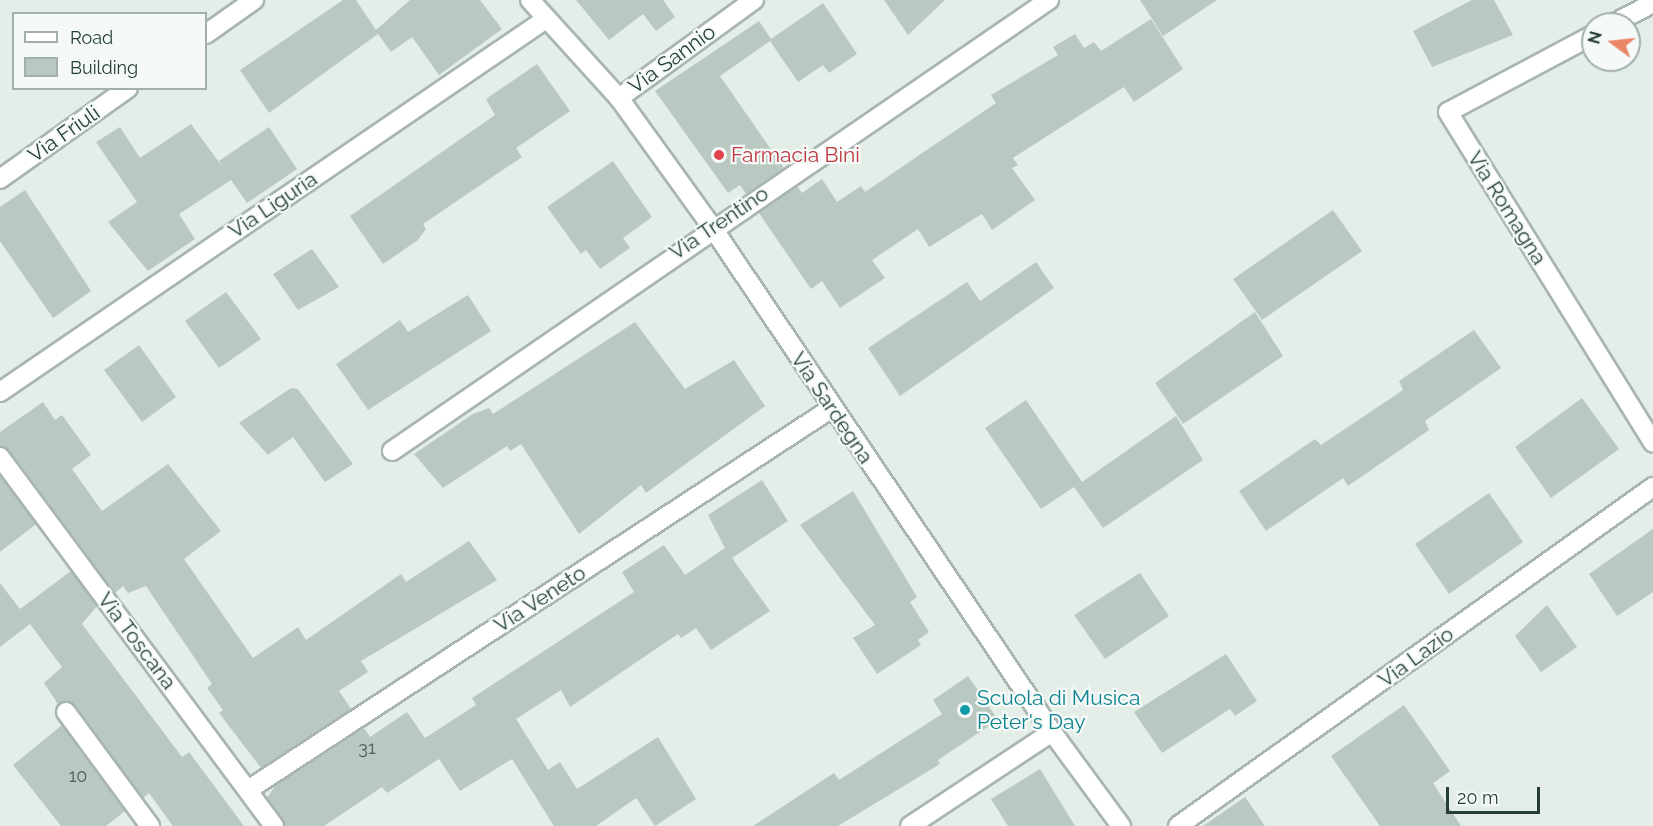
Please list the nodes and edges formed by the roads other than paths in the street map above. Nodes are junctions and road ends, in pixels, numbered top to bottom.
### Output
1 (254, 0) edge
2 (530, 0) edge
3 (754, 0) edge
4 (1049, 0) edge
5 (1653, 3) edge
6 (1636, 12) edge
7 (546, 19) junction
8 (207, 33) edge
9 (1581, 41) edge
10 (125, 90) edge
11 (619, 98) junction
12 (0, 179) edge
13 (712, 227) junction
14 (0, 392) edge
15 (832, 408) junction
16 (1653, 443) edge
17 (392, 451) dead end
18 (0, 457) edge
19 (1653, 487) edge
20 (66, 712) dead end
21 (1052, 732) junction
22 (248, 790) junction
23 (150, 826) edge
24 (273, 826) edge
25 (910, 826) edge
26 (1121, 826) edge
27 (1179, 826) edge

1 - 8 street
2 - 7 street, Via Sardegna
3 - 11 street, Via Sannio
4 - 13 street, Via Trentino
5 - 6 street
7 - 11 street, Via Sardegna
7 - 14 street, Via Liguria
9 - 16 street, Via Romagna
10 - 12 street, Via Friuli
11 - 13 street, Via Sardegna
13 - 15 street, Via Sardegna
13 - 17 street, Via Trentino
15 - 21 street, Via Sardegna
15 - 22 street, Via Veneto
18 - 22 street, Via Toscana
19 - 27 street, Via Lazio
20 - 23 street
21 - 25 street
21 - 26 street, Via Sardegna
22 - 24 street, Via Toscana

